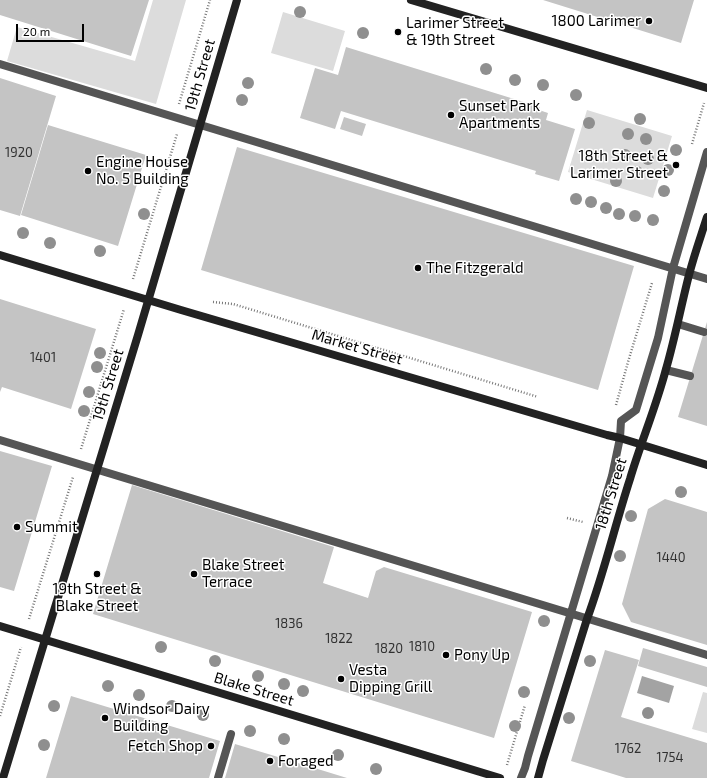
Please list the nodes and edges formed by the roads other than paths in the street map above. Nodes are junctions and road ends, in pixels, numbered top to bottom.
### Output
1 (237, 0) edge
2 (412, 0) edge
3 (0, 64) edge
4 (707, 88) edge
5 (200, 125) junction
6 (707, 152) edge
7 (707, 217) edge
8 (0, 254) edge
9 (673, 268) junction
10 (690, 274) junction
11 (707, 279) edge
12 (148, 300) junction
13 (678, 324) junction
14 (704, 332) dead end
15 (666, 370) junction
16 (690, 376) dead end
17 (620, 438) junction
18 (0, 440) edge
19 (640, 445) junction
20 (707, 465) edge
21 (97, 469) junction
22 (571, 614) junction
23 (588, 619) junction
24 (0, 626) edge
25 (46, 640) junction
26 (707, 655) edge
27 (231, 734) dead end
28 (4, 778) edge
29 (218, 778) edge
30 (500, 778) edge
31 (521, 778) edge
32 (538, 778) edge

1 - 5 main road, 19th Street
2 - 4 main road
3 - 5 street
5 - 9 street
5 - 12 main road, 19th Street
6 - 9 street
7 - 10 main road, 18th Street
8 - 12 main road, Market Street
9 - 10 street
9 - 17 street
10 - 11 street
10 - 13 main road, 18th Street
12 - 17 main road, Market Street
12 - 21 main road, 19th Street
13 - 14 street
13 - 15 main road, 18th Street
15 - 16 street
15 - 19 main road, 18th Street
17 - 19 main road, Market Street
17 - 22 street
18 - 21 street
19 - 20 main road, Market Street
19 - 23 main road, 18th Street
21 - 22 street
21 - 25 main road, 19th Street
22 - 23 street
22 - 31 street
23 - 26 street
23 - 32 main road, 18th Street
24 - 25 main road, Blake Street
25 - 28 main road, 19th Street
25 - 30 main road, Blake Street
27 - 29 street

